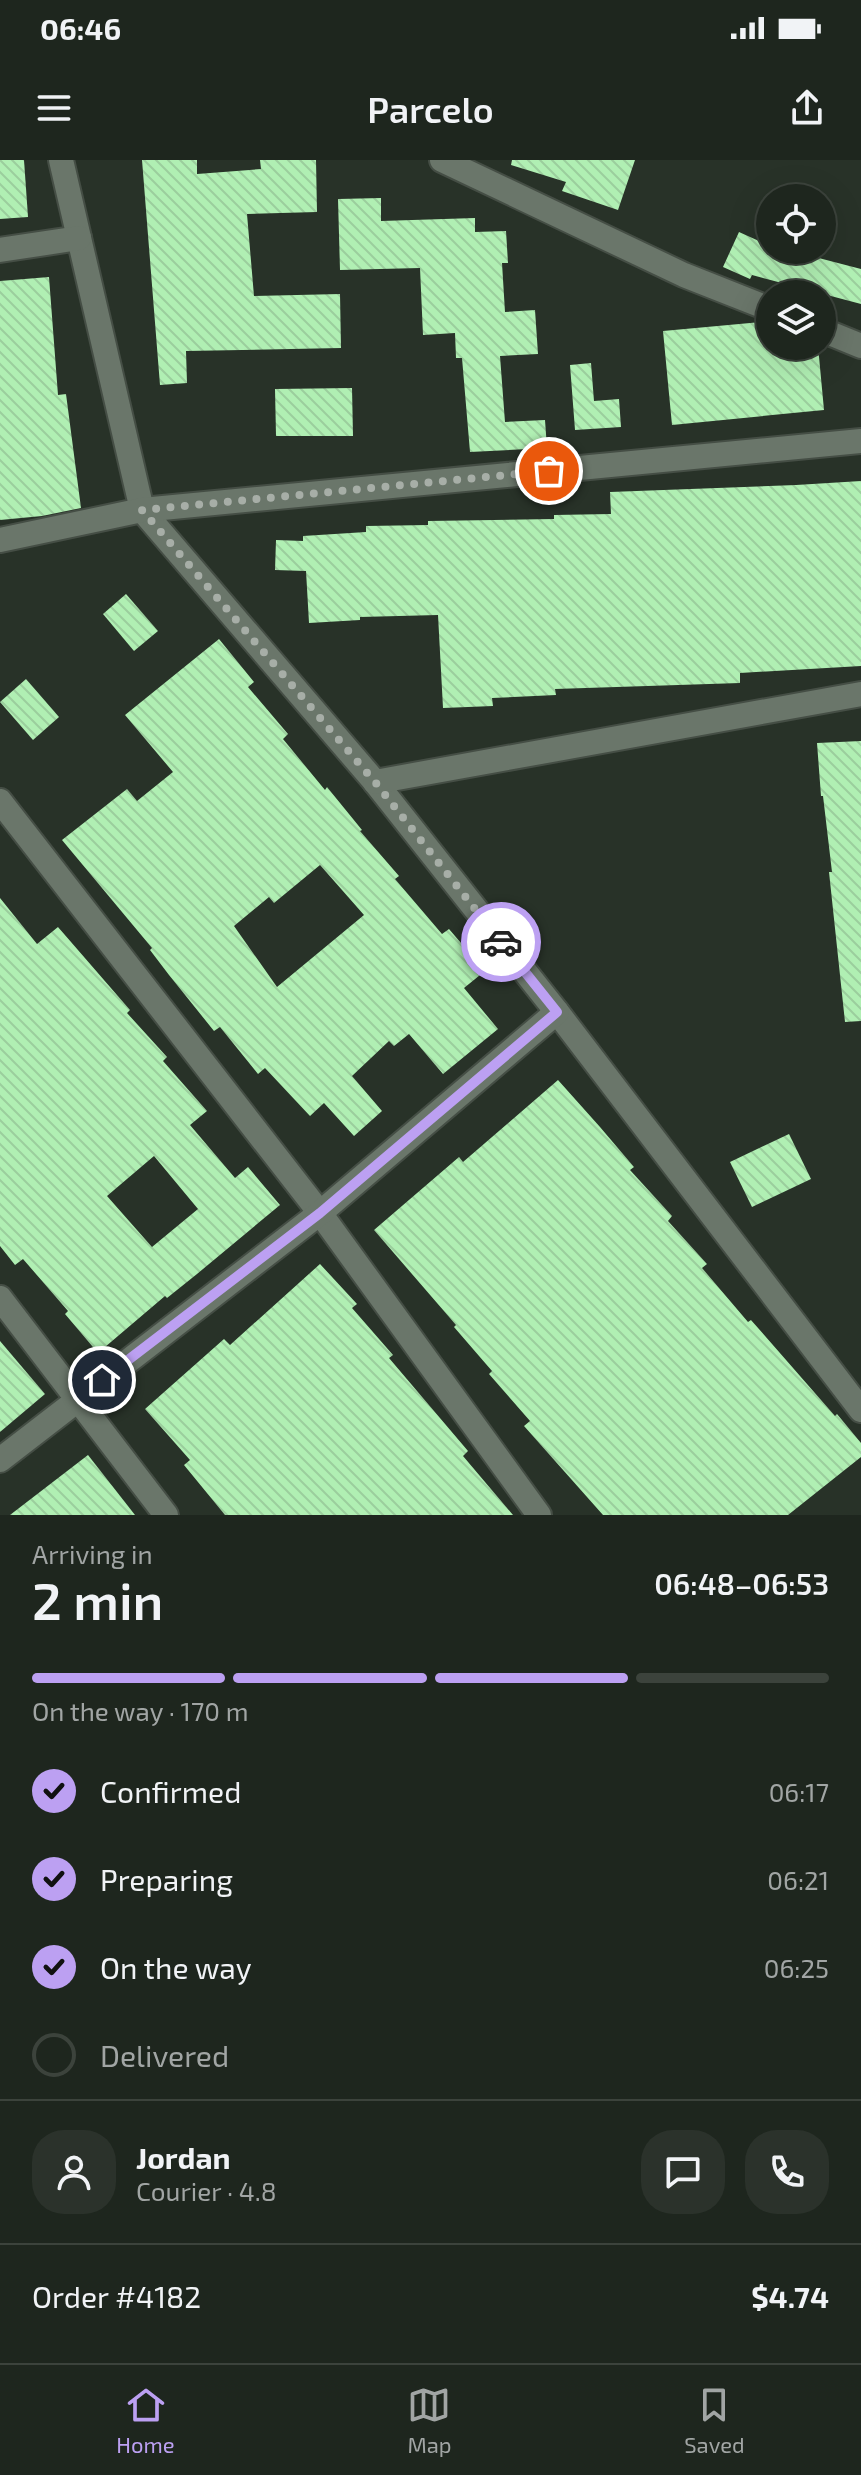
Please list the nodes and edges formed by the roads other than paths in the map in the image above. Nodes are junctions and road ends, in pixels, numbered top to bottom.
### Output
1 (61, 160) edge
2 (442, 160) edge
3 (79, 238) junction
4 (0, 250) edge
5 (756, 303) edge
6 (836, 336) edge
7 (861, 346) edge
8 (861, 441) edge
9 (142, 510) junction
10 (0, 540) edge
11 (861, 694) edge
12 (375, 782) junction
13 (0, 801) edge
14 (557, 1012) junction
15 (320, 1213) junction
16 (0, 1298) edge
17 (78, 1399) junction
18 (861, 1410) edge
19 (0, 1460) edge
20 (166, 1515) edge
21 (539, 1515) edge

1 - 3 street
2 - 5 street
3 - 4 street
3 - 9 street
6 - 7 street
8 - 9 street
9 - 10 street
9 - 12 street
11 - 12 street
12 - 14 street
13 - 15 street
14 - 15 street
14 - 18 street
15 - 17 street
15 - 21 street
16 - 17 street
17 - 19 street
17 - 20 street

